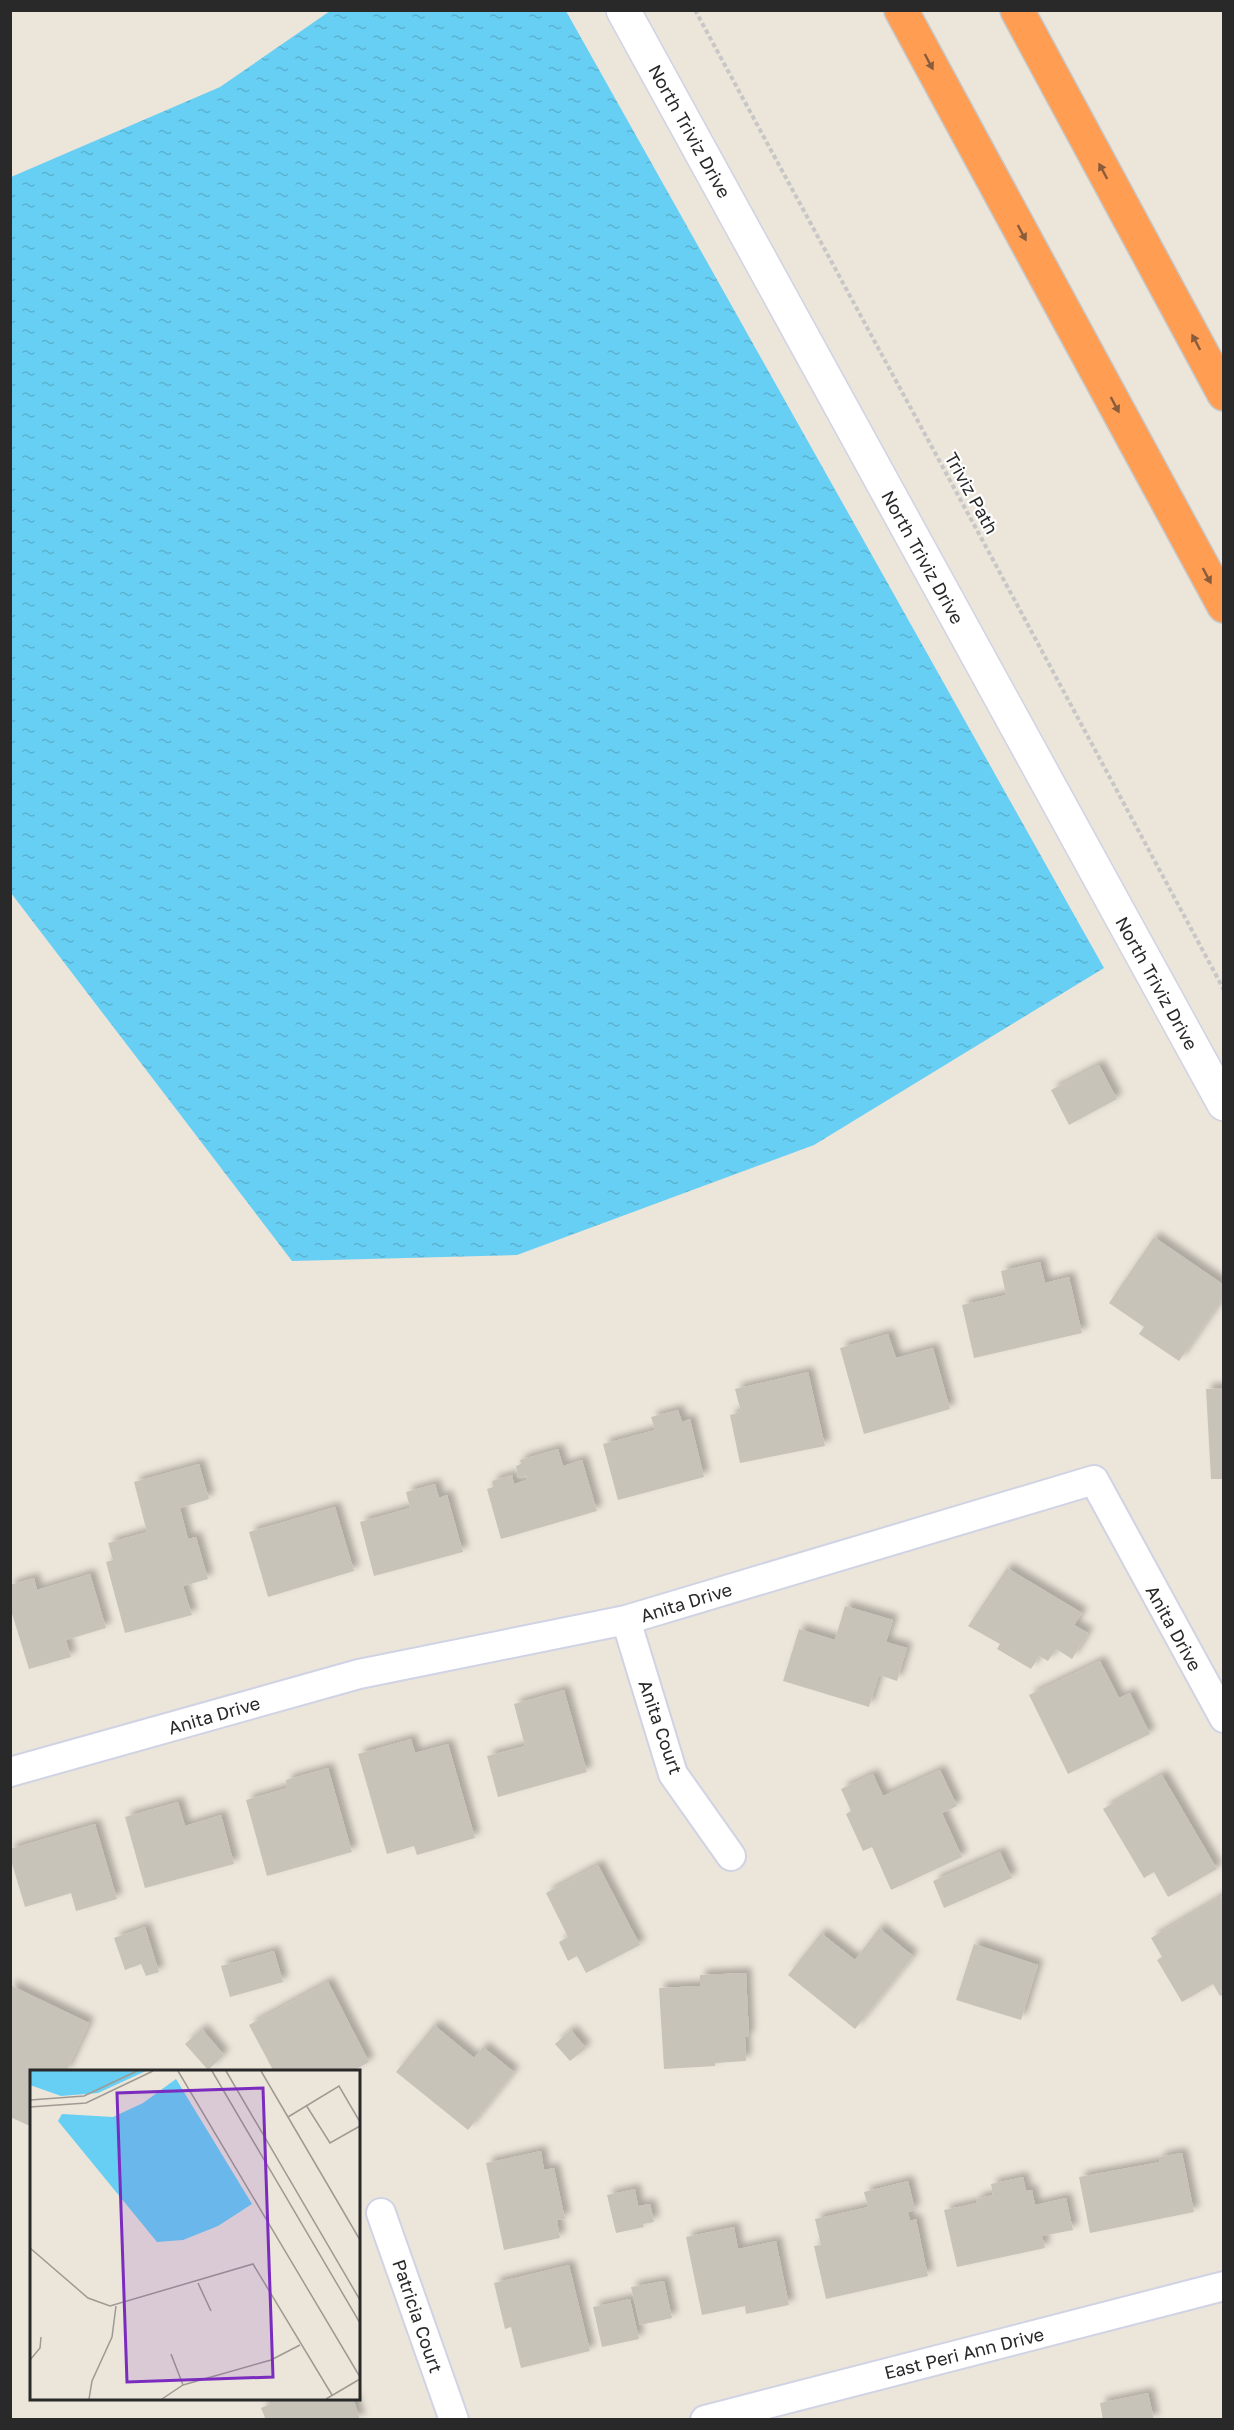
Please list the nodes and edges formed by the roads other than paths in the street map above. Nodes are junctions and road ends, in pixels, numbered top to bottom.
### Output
1 (623, 10) edge
2 (901, 10) edge
3 (1017, 10) edge
4 (1224, 394) edge
5 (1224, 606) edge
6 (1224, 1104) edge
7 (626, 1620) junction
8 (1224, 1718) edge
9 (10, 1772) edge
10 (731, 1856) dead end
11 (381, 2213) dead end
12 (1224, 2286) edge
13 (454, 2420) edge
14 (705, 2420) edge

1 - 6 street, North Triviz Drive
2 -> 5 highway
4 -> 3 highway
7 - 8 street, Anita Drive
7 - 9 street, Anita Drive
7 - 10 street, Anita Court
11 - 13 street, Patricia Court
12 - 14 street, East Peri Ann Drive

